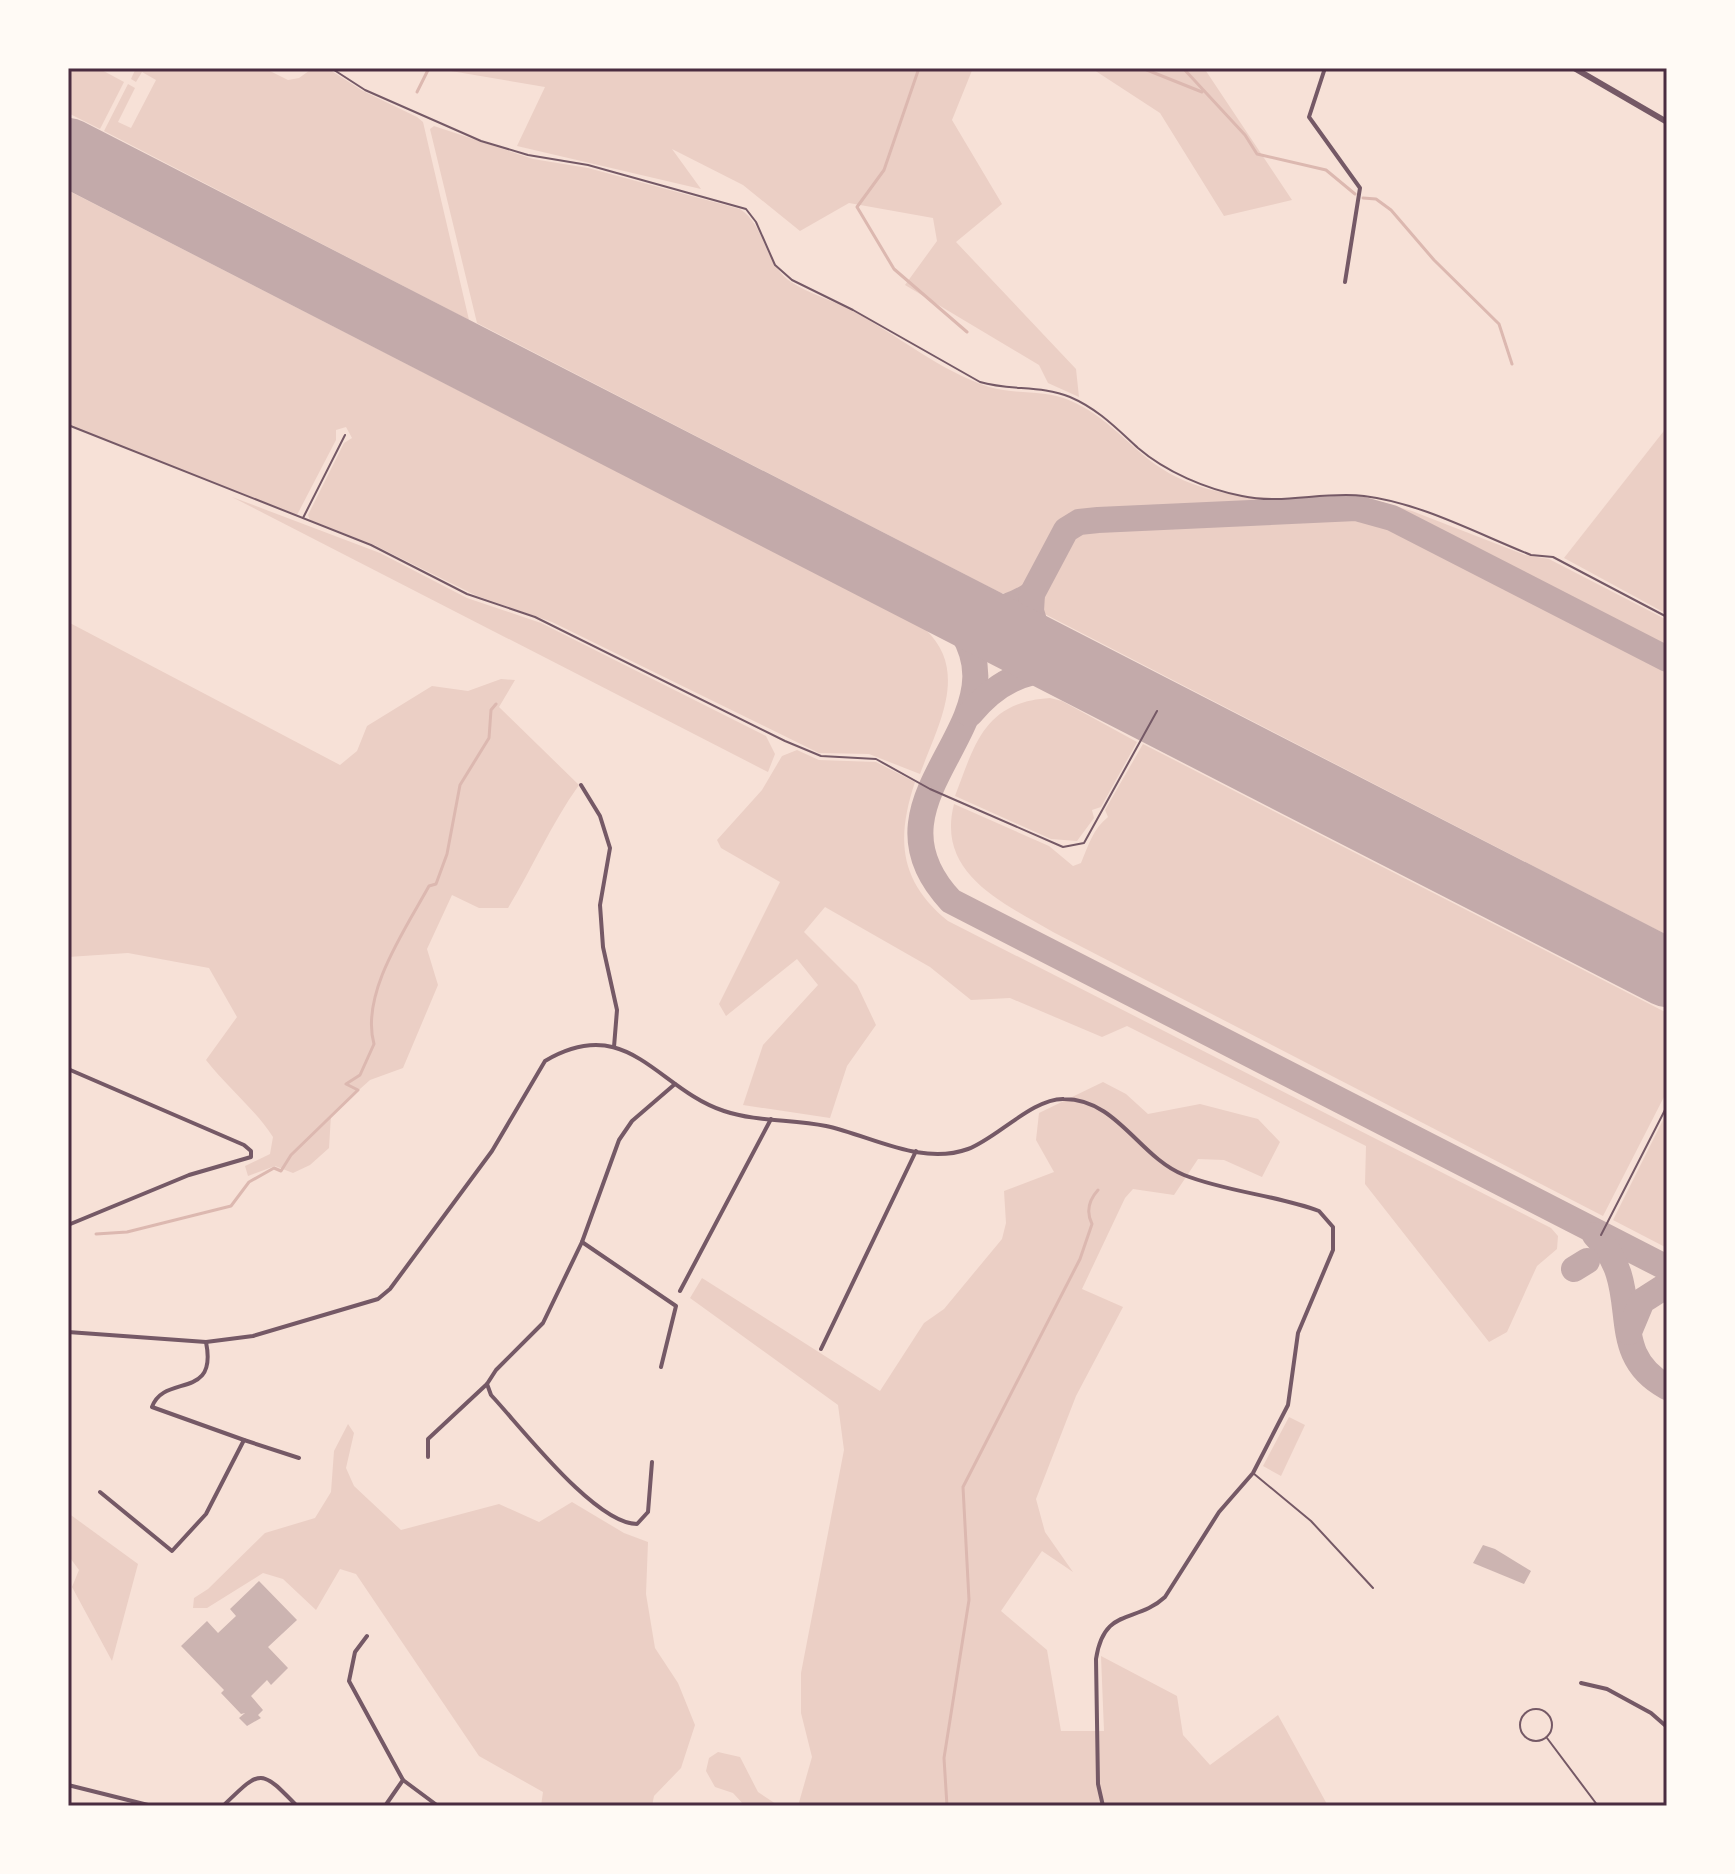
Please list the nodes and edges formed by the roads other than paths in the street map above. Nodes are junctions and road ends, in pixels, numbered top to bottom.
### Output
1 (331, 68) edge
2 (1325, 68) edge
3 (1578, 69) edge
4 (1667, 122) edge
5 (1345, 282) dead end
6 (68, 425) edge
7 (345, 435) dead end
8 (303, 519) junction
9 (1667, 617) edge
10 (1157, 711) dead end
11 (581, 785) dead end
12 (614, 1047) junction
13 (68, 1069) edge
14 (675, 1084) junction
15 (1667, 1106) edge
16 (771, 1119) junction
17 (916, 1151) junction
18 (68, 1225) edge
19 (1601, 1235) dead end
20 (582, 1242) junction
21 (680, 1291) dead end
22 (68, 1332) edge
23 (206, 1342) junction
24 (821, 1349) dead end
25 (661, 1367) dead end
26 (487, 1384) junction
27 (244, 1440) junction
28 (428, 1457) dead end
29 (299, 1458) dead end
30 (652, 1462) dead end
31 (1253, 1473) junction
32 (100, 1492) dead end
33 (1373, 1588) dead end
34 (367, 1636) dead end
35 (1581, 1683) dead end
36 (1667, 1727) edge
37 (1546, 1737) junction
38 (403, 1780) junction
39 (68, 1785) edge
40 (152, 1806) edge
41 (223, 1806) edge
42 (297, 1806) edge
43 (385, 1806) edge
44 (438, 1806) edge
45 (1103, 1806) edge
46 (1598, 1806) edge

1 - 9 lane
2 - 5 street
3 - 4 street
6 - 8 lane
7 - 8 lane
8 - 10 lane
11 - 12 street
12 - 14 street
12 - 23 street
13 - 18 street
14 - 16 street
14 - 20 street
15 - 19 lane
16 - 17 street
16 - 21 street
17 - 24 street
17 - 31 street
20 - 25 street
20 - 26 street
22 - 23 street
23 - 27 street
26 - 28 street
26 - 30 street
27 - 29 street
27 - 32 street
31 - 33 lane
31 - 45 street
34 - 38 street
35 - 36 street
37 - 37 lane
37 - 46 lane
38 - 43 street
38 - 44 street
39 - 40 street
41 - 42 street

